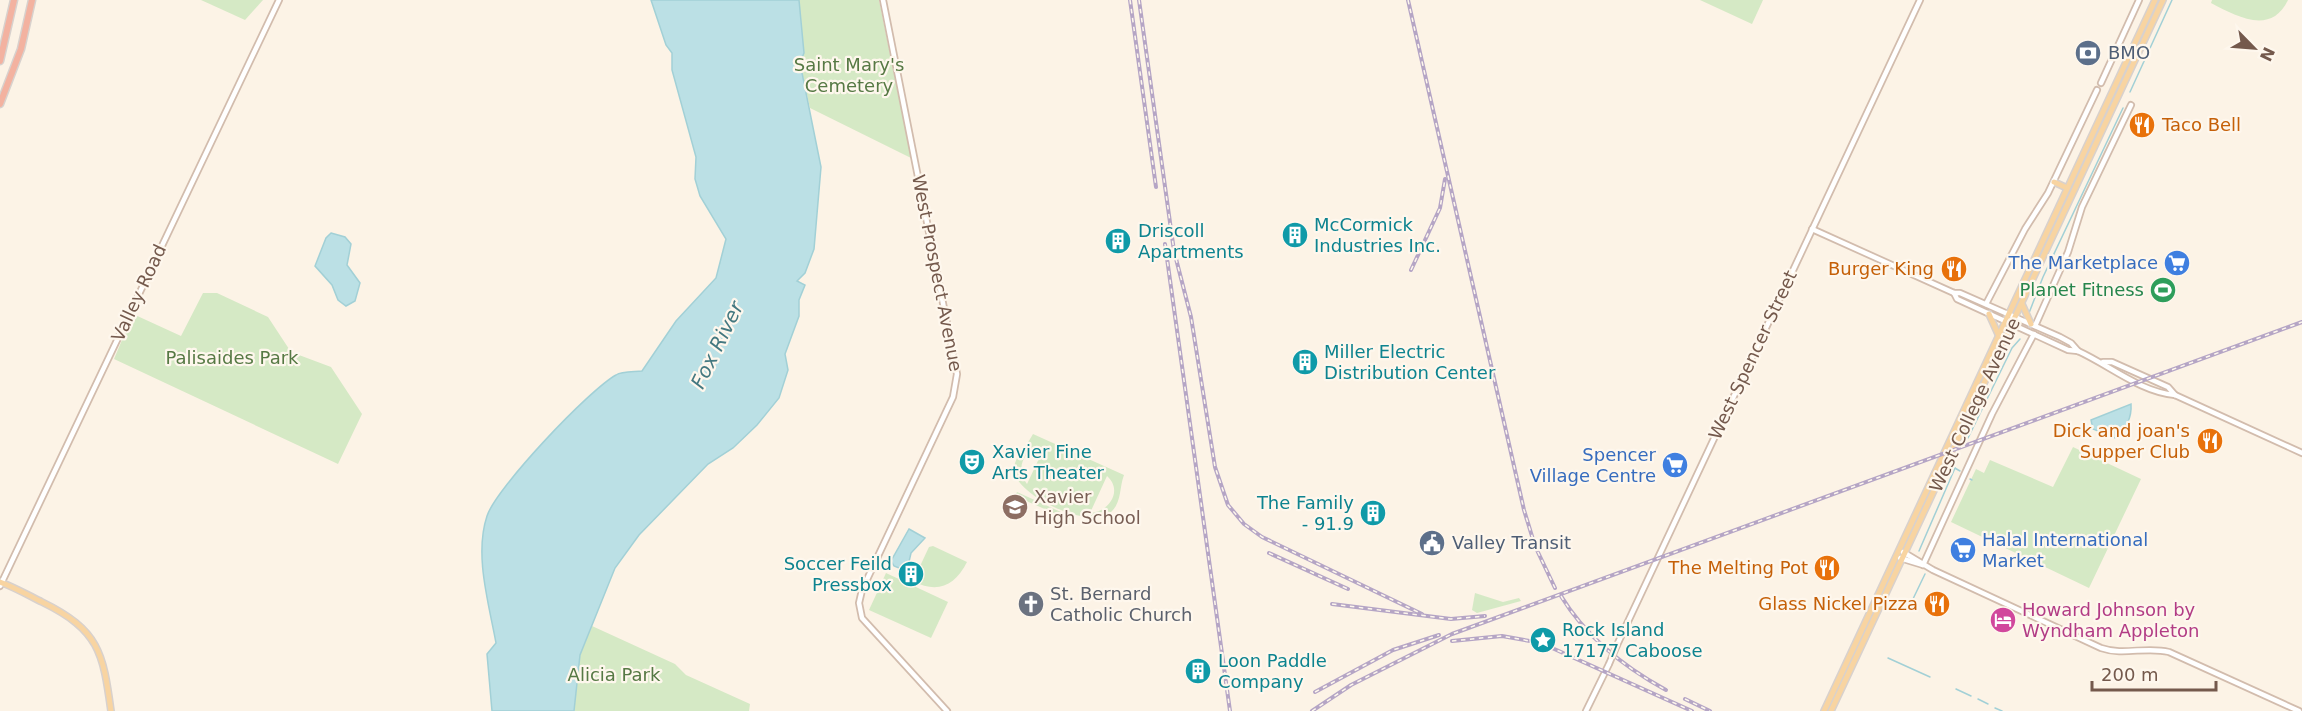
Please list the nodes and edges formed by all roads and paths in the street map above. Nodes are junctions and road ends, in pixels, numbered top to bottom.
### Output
1 (14, 0) edge
2 (32, 0) edge
3 (279, 0) edge
4 (882, 0) edge
5 (1920, 0) edge
6 (2139, 0) edge
7 (2155, 0) edge
8 (2163, 0) edge
9 (0, 62) edge
10 (2101, 83) dead end
11 (2097, 90) dead end
12 (0, 104) edge
13 (2130, 105) dead end
14 (2054, 182) junction
15 (2067, 188) junction
16 (1812, 229) junction
17 (1953, 293) junction
18 (1986, 304) junction
19 (2022, 304) junction
20 (1989, 314) junction
21 (2008, 314) junction
22 (2015, 317) junction
23 (2005, 321) junction
24 (2012, 325) junction
25 (2033, 325) junction
26 (2034, 334) junction
27 (1999, 335) junction
28 (2078, 351) junction
29 (2302, 453) edge
30 (1897, 553) junction
31 (1904, 556) junction
32 (1923, 565) junction
33 (0, 583) edge
34 (111, 711) edge
35 (947, 711) edge
36 (1586, 711) edge
37 (1824, 711) edge
38 (1832, 711) edge
39 (2299, 711) edge

1 - 9 highway
2 - 12 highway
3 - 33 street, Valley Road
4 - 35 street, West Prospect Avenue
5 - 16 street, West Spencer Street
6 - 10 street
7 - 15 main road, West College Avenue
8 - 19 main road, West College Avenue
11 - 14 street
13 - 25 street
14 - 15 main road
14 - 18 street
15 - 21 main road, West College Avenue
16 - 17 street
16 - 36 street, West Spencer Street, bridge
17 - 18 street
17 - 20 street
18 - 21 street
19 - 22 main road, West College Avenue
19 - 25 main road
20 - 23 street
20 - 27 main road
21 - 22 street
21 - 23 main road, West College Avenue
22 - 24 main road, West College Avenue
22 - 25 street
23 - 24 street
23 - 27 main road, West College Avenue
24 - 26 street
24 - 31 main road, West College Avenue
25 - 28 street
26 - 28 street
26 - 32 street
27 - 30 main road, West College Avenue
28 - 29 street
30 - 31 street
30 - 37 main road, West College Avenue
31 - 32 street
31 - 38 main road, West College Avenue
32 - 39 street
33 - 34 main road

